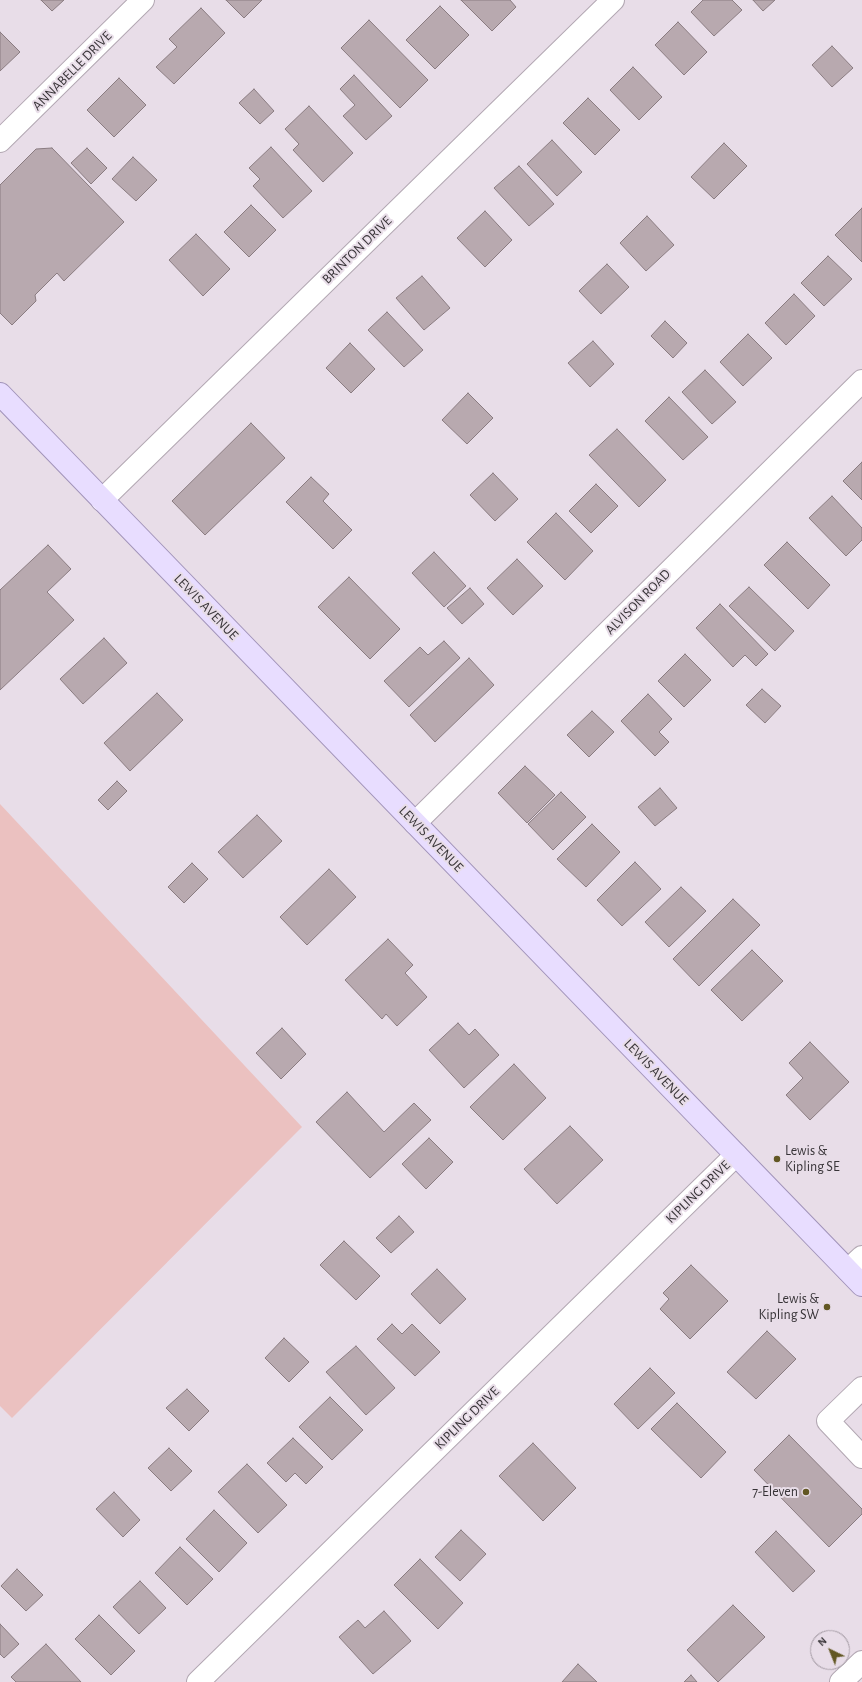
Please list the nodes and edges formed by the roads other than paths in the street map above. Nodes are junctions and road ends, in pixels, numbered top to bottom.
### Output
1 (143, 0) edge
2 (613, 0) edge
3 (0, 142) edge
4 (862, 381) edge
5 (0, 394) edge
6 (102, 500) junction
7 (415, 823) junction
8 (736, 1155) junction
9 (857, 1270) edge
10 (862, 1388) edge
11 (862, 1456) edge
12 (862, 1662) edge
13 (198, 1682) edge
14 (841, 1682) edge

1 - 3 street, ANNABELLE DRIVE
2 - 6 street, BRINTON DRIVE
4 - 7 street, ALVISON ROAD
5 - 6 main road, LEWIS AVENUE
6 - 7 main road, LEWIS AVENUE
7 - 8 main road, LEWIS AVENUE
8 - 9 main road, LEWIS AVENUE
8 - 13 street, KIPLING DRIVE
10 - 11 street
12 - 14 street

